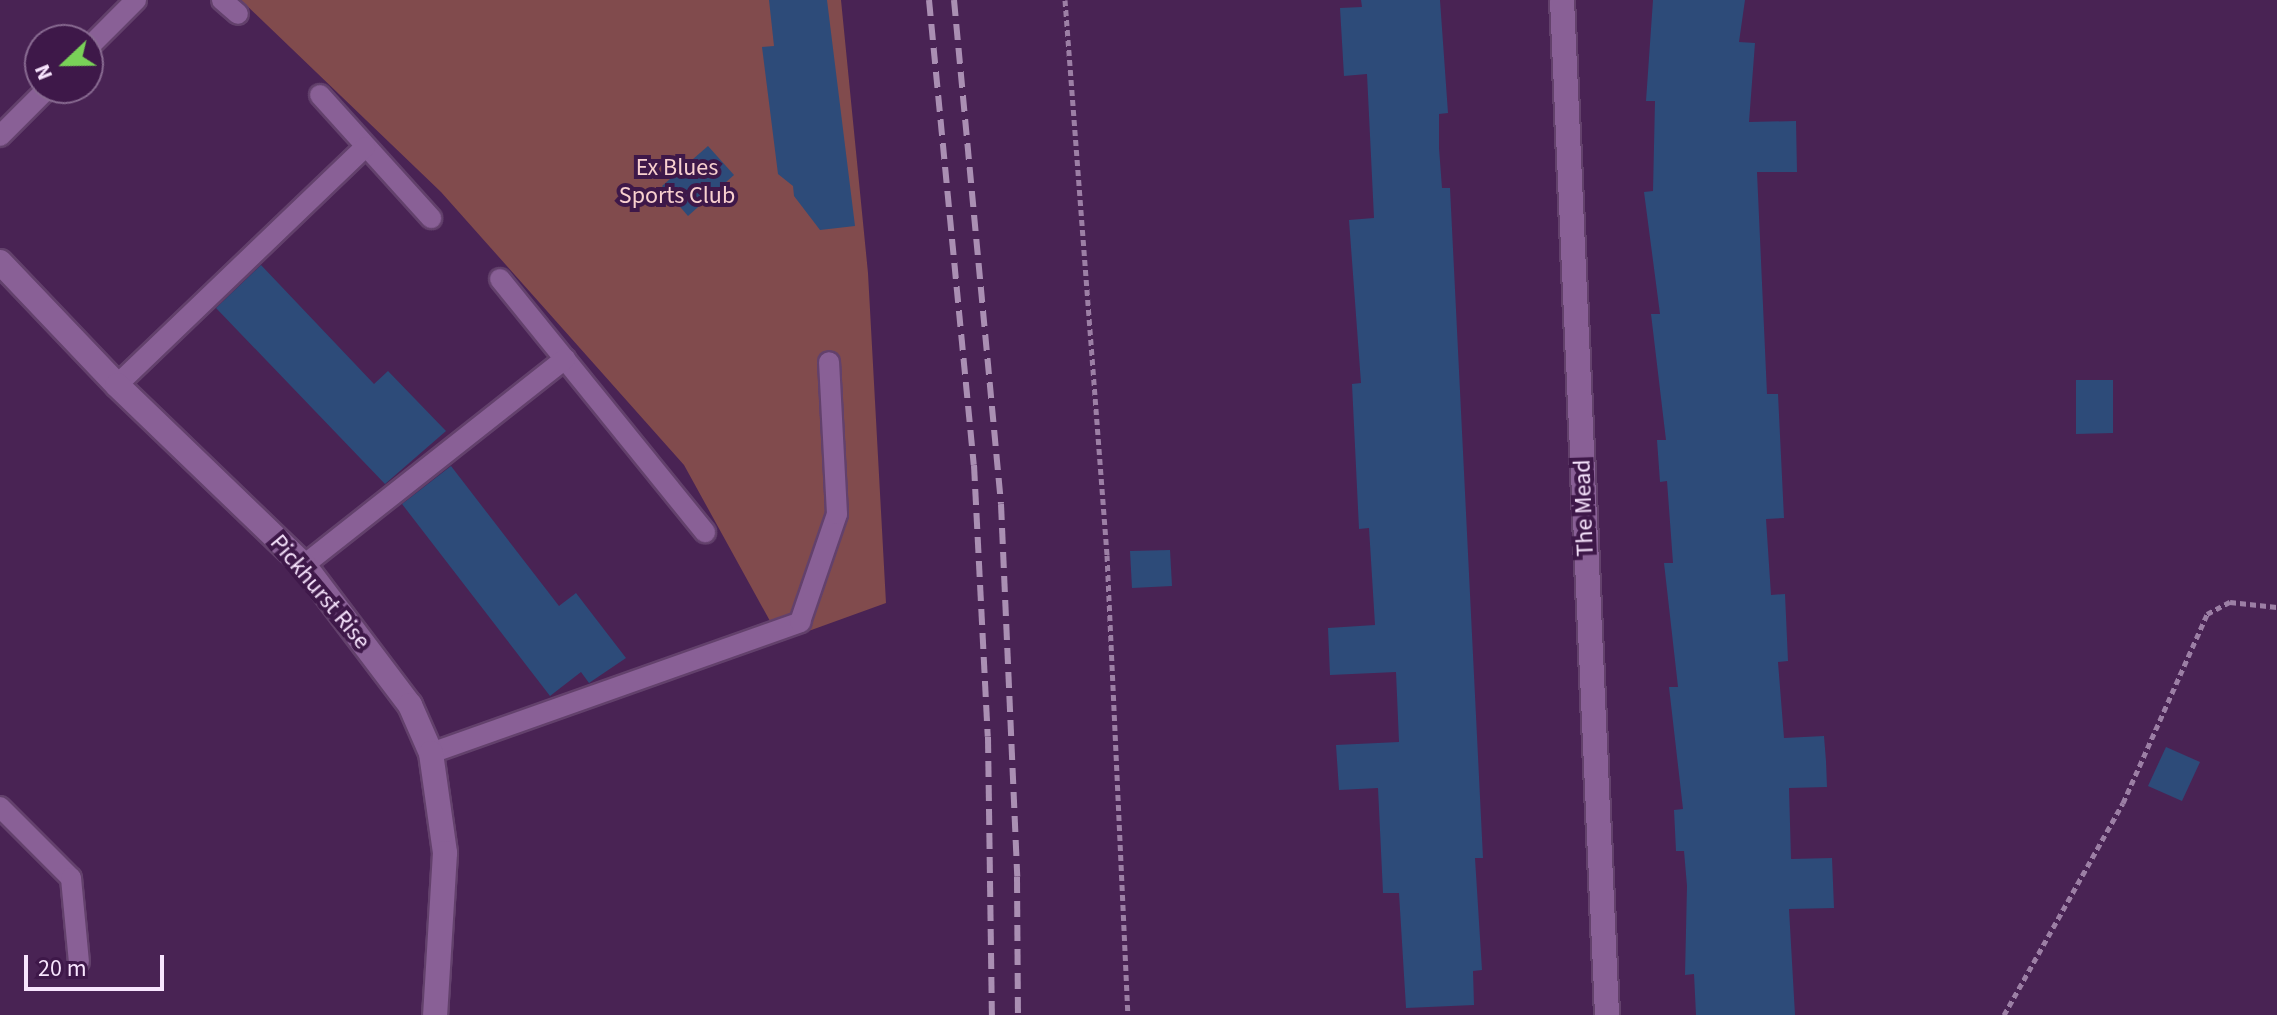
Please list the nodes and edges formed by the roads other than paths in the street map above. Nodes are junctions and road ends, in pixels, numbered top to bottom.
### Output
1 (136, 0) edge
2 (222, 0) edge
3 (1562, 0) edge
4 (238, 14) dead end
5 (104, 32) edge
6 (320, 95) dead end
7 (32, 104) edge
8 (0, 136) edge
9 (365, 147) junction
10 (431, 218) dead end
11 (0, 262) edge
12 (500, 279) dead end
13 (565, 359) junction
14 (829, 362) dead end
15 (117, 385) junction
16 (705, 532) dead end
17 (304, 565) junction
18 (431, 753) junction
19 (0, 807) edge
20 (79, 962) dead end
21 (435, 1015) edge
22 (1607, 1015) edge

1 - 5 lane
2 - 4 lane
3 - 22 street, The Mead
6 - 9 lane
7 - 8 lane
9 - 10 lane
9 - 15 lane
11 - 15 street, Pickhurst Rise
12 - 13 lane
13 - 16 lane
13 - 17 lane
14 - 18 lane
15 - 17 street, Pickhurst Rise
17 - 18 street, Pickhurst Rise
18 - 21 street, Pickhurst Rise
19 - 20 lane

